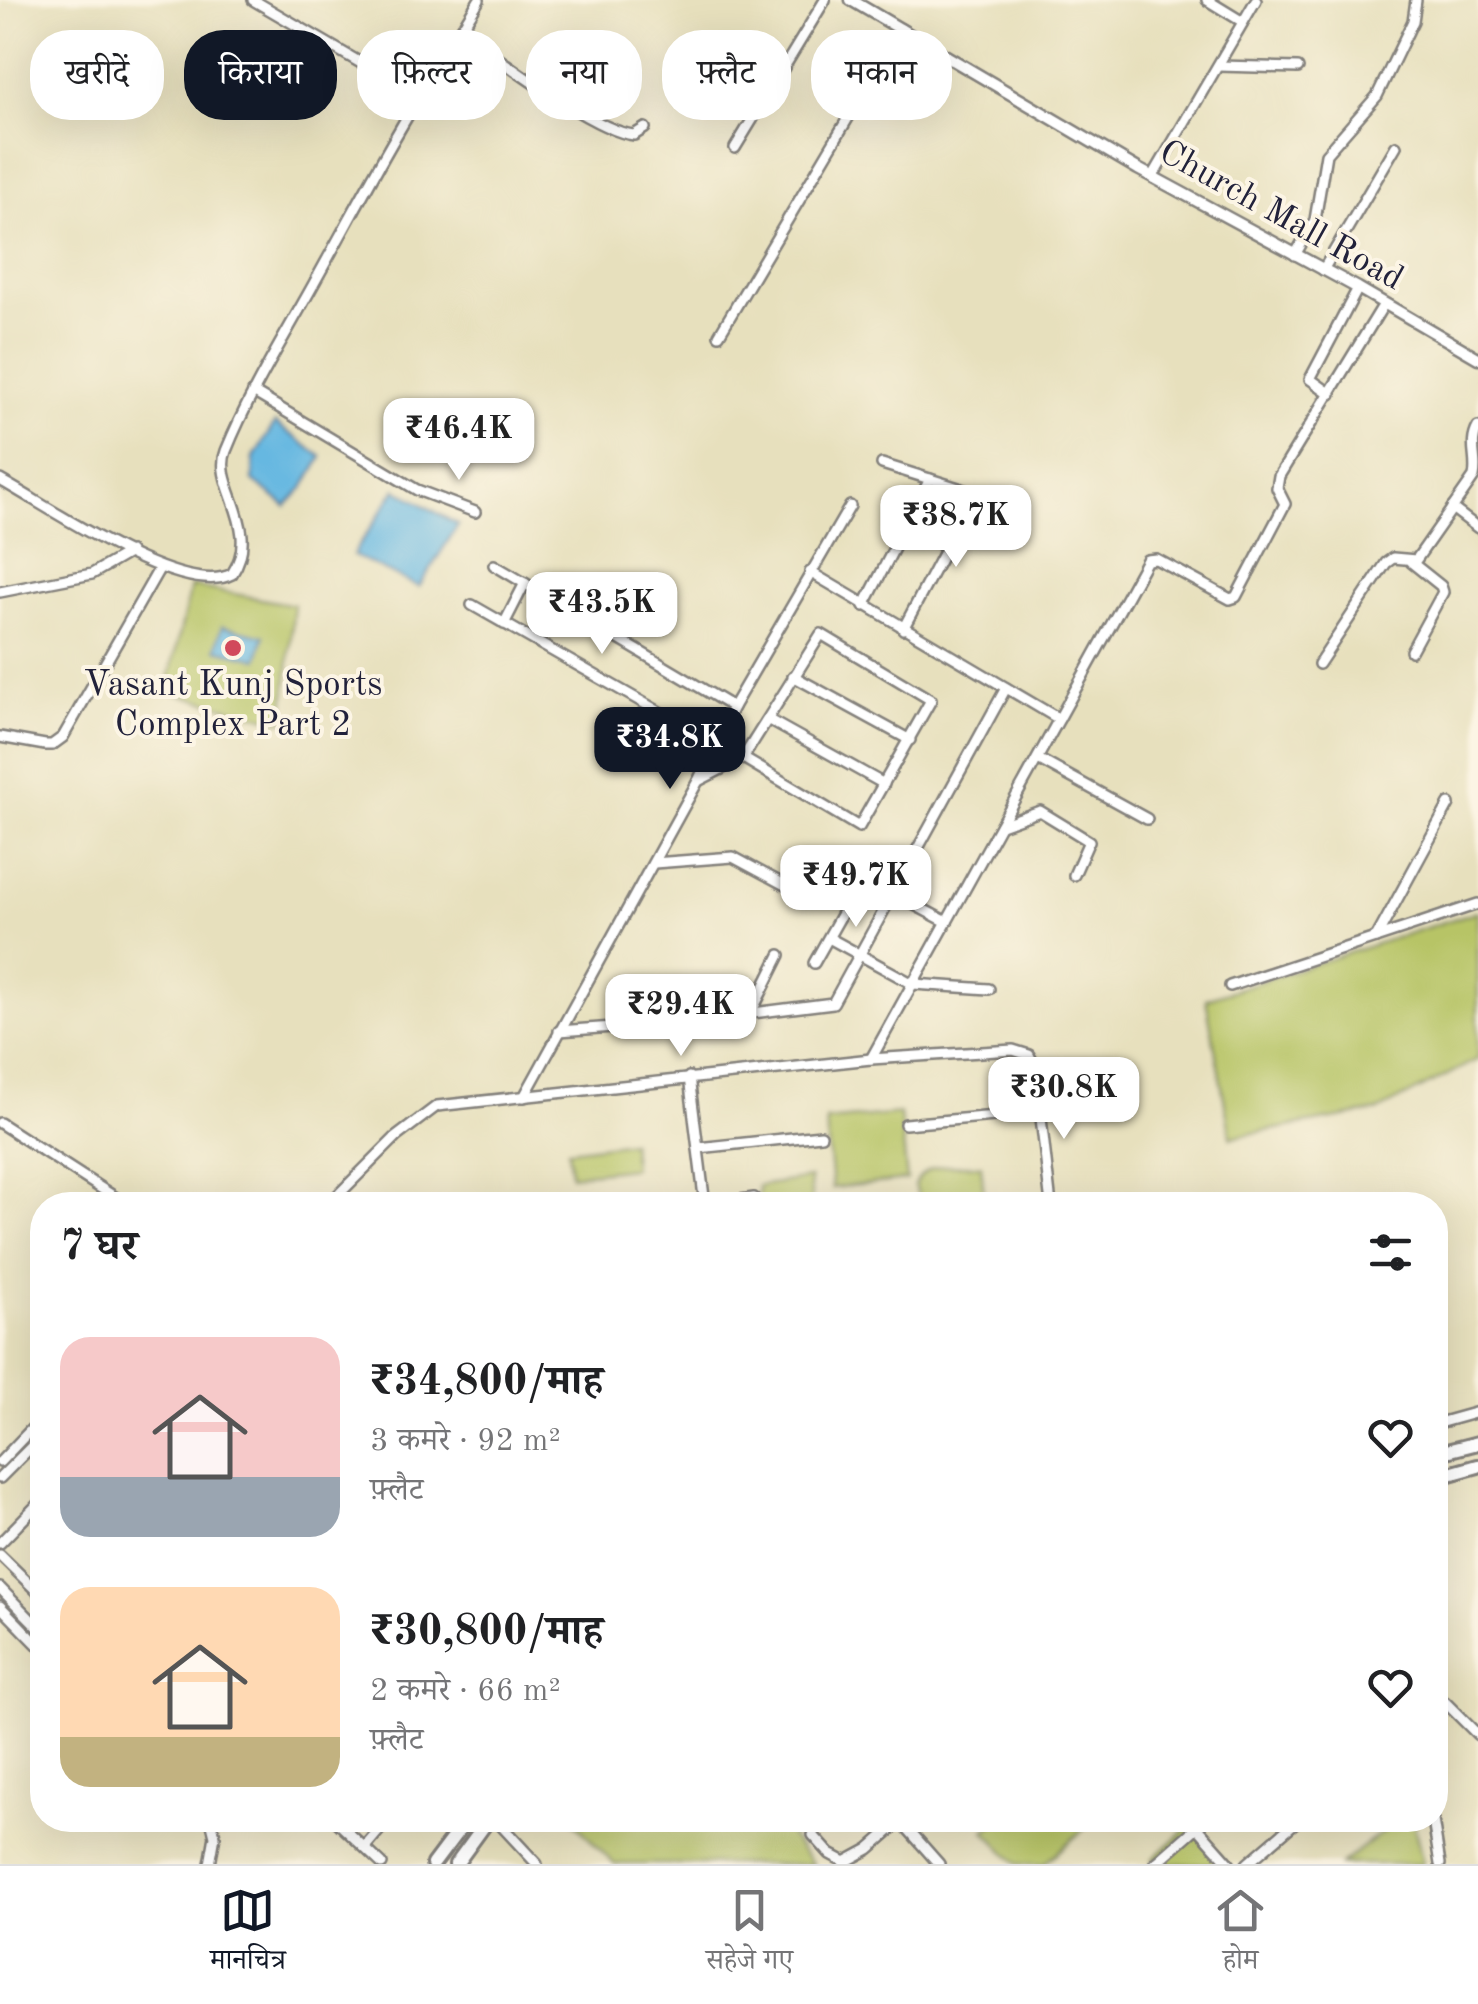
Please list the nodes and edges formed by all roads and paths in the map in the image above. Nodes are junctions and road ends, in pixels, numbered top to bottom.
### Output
1 (253, 0) edge
2 (479, 0) edge
3 (825, 0) edge
4 (851, 0) edge
5 (1207, 0) edge
6 (1256, 0) edge
7 (1416, 0) edge
8 (1243, 22) junction
9 (901, 29) junction
10 (462, 30) edge
11 (357, 61) edge
12 (506, 63) edge
13 (1218, 66) junction
14 (1298, 68) dead end
15 (406, 120) edge
16 (646, 128) dead end
17 (1396, 146) dead end
18 (735, 148) dead end
19 (1154, 176) junction
20 (1295, 255) junction
21 (1324, 270) junction
22 (1358, 288) junction
23 (1384, 304) junction
24 (719, 336) dead end
25 (1478, 358) edge
26 (253, 392) junction
27 (1330, 394) junction
28 (1478, 427) edge
29 (882, 464) dead end
30 (930, 479) junction
31 (0, 480) edge
32 (975, 493) junction
33 (1000, 501) dead end
34 (850, 506) dead end
35 (1452, 508) junction
36 (474, 512) dead end
37 (1478, 528) edge
38 (130, 552) junction
39 (1411, 562) junction
40 (494, 565) dead end
41 (159, 569) junction
42 (810, 572) junction
43 (525, 583) junction
44 (0, 592) edge
45 (472, 605) dead end
46 (864, 606) junction
47 (504, 624) junction
48 (903, 629) junction
49 (1412, 652) dead end
50 (1319, 664) dead end
51 (793, 676) junction
52 (1006, 688) junction
53 (732, 706) junction
54 (769, 720) junction
55 (1059, 720) junction
56 (0, 737) edge
57 (910, 740) junction
58 (714, 743) junction
59 (743, 758) junction
60 (1038, 759) junction
61 (698, 781) junction
62 (884, 784) junction
63 (1449, 804) dead end
64 (1147, 819) dead end
65 (1001, 825) junction
66 (654, 863) junction
67 (1074, 875) dead end
68 (863, 876) dead end
69 (796, 891) dead end
70 (894, 894) junction
71 (1478, 904) edge
72 (947, 922) junction
73 (829, 938) junction
74 (1375, 939) junction
75 (780, 955) dead end
76 (860, 956) junction
77 (814, 964) dead end
78 (913, 984) junction
79 (1230, 986) dead end
80 (989, 988) dead end
81 (697, 989) dead end
82 (751, 1013) junction
83 (681, 1022) junction
84 (559, 1031) junction
85 (871, 1059) junction
86 (689, 1077) junction
87 (524, 1097) junction
88 (1041, 1112) junction
89 (0, 1124) edge
90 (905, 1124) dead end
91 (821, 1135) dead end
92 (698, 1148) junction
93 (107, 1192) edge
94 (342, 1192) edge
95 (704, 1192) edge
96 (1050, 1192) edge
97 (1478, 1412) edge
98 (1448, 1420) edge
99 (30, 1431) edge
100 (1478, 1443) edge
101 (30, 1448) edge
102 (1448, 1451) edge
103 (0, 1462) edge
104 (1478, 1466) edge
105 (1448, 1474) edge
106 (0, 1478) edge
107 (30, 1513) edge
108 (0, 1544) edge
109 (0, 1555) edge
110 (30, 1584) edge
111 (0, 1588) edge
112 (0, 1606) edge
113 (30, 1619) edge
114 (30, 1637) edge
115 (1448, 1705) edge
116 (1478, 1735) edge
117 (214, 1832) edge
118 (348, 1832) edge
119 (378, 1832) edge
120 (457, 1832) edge
121 (479, 1832) edge
122 (507, 1832) edge
123 (888, 1832) edge
124 (912, 1832) edge
125 (1185, 1832) edge
126 (1202, 1832) edge
127 (1284, 1832) edge
128 (1435, 1832) edge
129 (813, 1835) dead end
130 (365, 1847) junction
131 (210, 1864) edge
132 (382, 1864) edge
133 (433, 1864) edge
134 (456, 1864) edge
135 (538, 1864) edge
136 (939, 1864) edge
137 (1155, 1864) edge
138 (1230, 1864) edge
139 (1247, 1864) edge
140 (1440, 1864) edge

1 - 11 street
2 - 10 street
3 - 18 street
4 - 9 street, Church Mall Road
5 - 8 street
6 - 8 street
7 - 20 street
8 - 13 street
9 - 19 street, Church Mall Road
9 - 24 street
12 - 16 street
13 - 14 street
13 - 19 street
15 - 26 street
17 - 21 street
19 - 20 street, Church Mall Road
20 - 21 street, Church Mall Road
21 - 22 street, Church Mall Road
22 - 23 street, Church Mall Road
22 - 27 street
23 - 25 street, Church Mall Road
23 - 27 street
26 - 36 street
26 - 41 street
27 - 55 street
28 - 35 street
29 - 30 street
30 - 32 street
30 - 46 street
31 - 38 street
32 - 33 street
32 - 48 street
34 - 42 street
35 - 37 street
35 - 39 street
38 - 41 street
38 - 44 street
39 - 49 street
39 - 50 street
40 - 43 street
41 - 56 street
42 - 46 street
42 - 53 street
43 - 47 street
43 - 53 street
45 - 47 street
46 - 48 street
47 - 58 street
48 - 52 street
51 - 54 street
51 - 57 street
51 - 57 street
52 - 55 street
52 - 70 street
53 - 58 street
54 - 59 street
54 - 62 street
55 - 60 street
57 - 62 street
58 - 61 street
59 - 61 street
59 - 62 street
60 - 64 street
60 - 65 street
61 - 66 street
63 - 74 street
65 - 67 street
65 - 72 street
66 - 69 street
66 - 84 street
68 - 73 street
70 - 72 street
70 - 76 street
71 - 74 street
72 - 78 street
73 - 76 street
73 - 77 street
74 - 79 street
75 - 82 street
76 - 78 street
76 - 82 street
78 - 80 street
78 - 85 street
81 - 83 street
82 - 83 street
83 - 84 street
84 - 87 street
85 - 86 street
85 - 88 street
86 - 87 street
86 - 92 street
87 - 94 street
88 - 90 street
88 - 96 street
89 - 93 street
91 - 92 street
92 - 95 street
97 - 98 street
99 - 103 street
100 - 102 main road
101 - 106 street
104 - 105 main road
107 - 108 street
109 - 110 street
111 - 113 street
112 - 114 street
115 - 116 street
117 - 131 street
118 - 130 street
119 - 130 street
120 - 133 main road
121 - 134 main road
122 - 135 street
123 - 129 street
124 - 136 street
125 - 137 street
126 - 138 street
127 - 139 street
128 - 140 street
130 - 132 street

